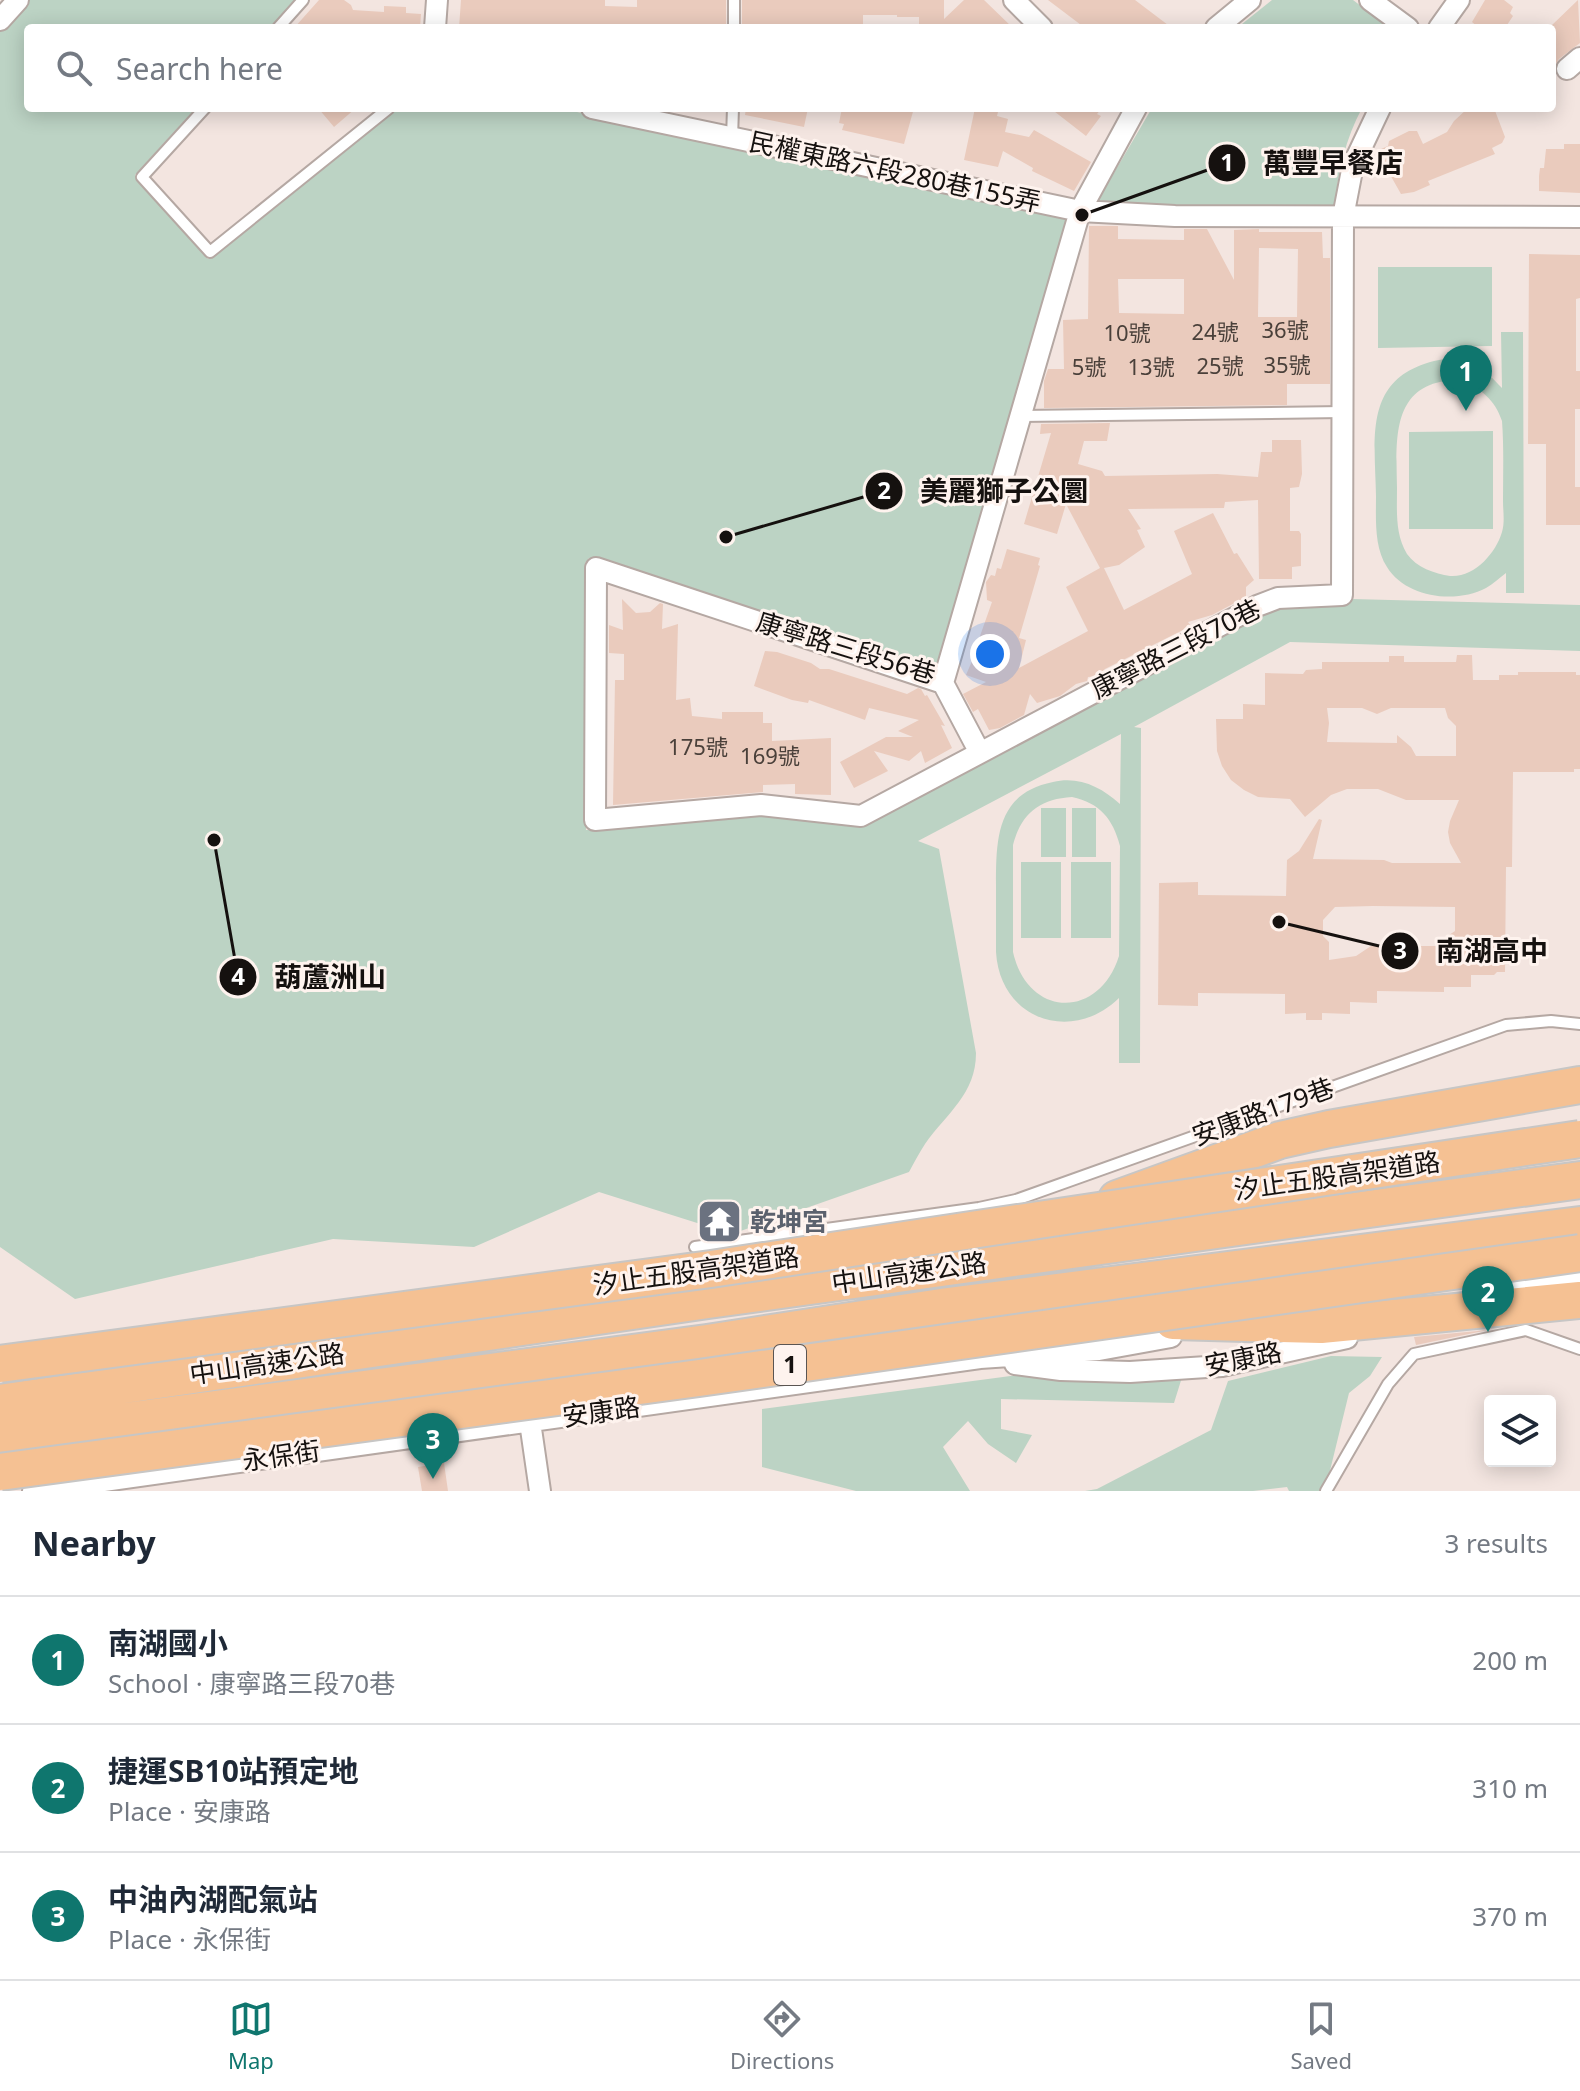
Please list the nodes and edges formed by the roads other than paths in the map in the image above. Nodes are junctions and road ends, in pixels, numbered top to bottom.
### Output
1 (18, 0) edge
2 (303, 0) edge
3 (437, 0) edge
4 (734, 0) edge
5 (1014, 0) edge
6 (1250, 0) edge
7 (1370, 0) edge
8 (1459, 0) edge
9 (0, 20) edge
10 (282, 24) edge
11 (435, 24) edge
12 (734, 24) edge
13 (1038, 24) edge
14 (1221, 24) edge
15 (1403, 24) edge
16 (1442, 24) edge
17 (201, 112) edge
18 (384, 112) edge
19 (611, 112) edge
20 (733, 112) edge
21 (1134, 112) edge
22 (1378, 112) edge
23 (732, 138) junction
24 (1080, 211) junction
25 (1343, 217) junction
26 (1580, 217) edge
27 (1343, 412) junction
28 (1020, 416) junction
29 (943, 683) junction
30 (980, 753) junction
31 (595, 820) joint
32 (1580, 1024) edge
33 (1580, 1085) edge
34 (1580, 1139) edge
35 (1580, 1180) edge
36 (1580, 1225) edge
37 (695, 1247) dead end
38 (1580, 1253) edge
39 (1580, 1279) edge
40 (800, 1288) junction
41 (1500, 1299) junction
42 (1580, 1300) edge
43 (948, 1306) junction
44 (1171, 1337) dead end
45 (1580, 1349) edge
46 (980, 1358) junction
47 (0, 1364) edge
48 (0, 1403) edge
49 (530, 1422) junction
50 (0, 1438) edge
51 (0, 1472) edge
52 (33, 1491) edge
53 (540, 1491) edge
54 (1326, 1491) edge

1 - 9 street
2 - 10 lane
3 - 11 street
4 - 12 lane
5 - 13 street
6 - 14 street
7 - 15 street
8 - 16 street
17 - 18 lane
19 - 23 street, 民權東路六段280巷155弄
20 - 23 lane
21 - 24 street, 康寧路三段56巷
22 - 25 street, 康寧路三段70巷
23 - 24 street, 民權東路六段280巷155弄
24 - 25 street, 民權東路六段280巷155弄
24 - 28 street, 康寧路三段56巷
25 - 26 street, 民權東路六段280巷155弄
25 - 27 street, 康寧路三段70巷
27 - 28 lane
27 - 30 street, 康寧路三段70巷
28 - 29 street, 康寧路三段56巷
29 - 30 street
29 - 31 street, 康寧路三段56巷
30 - 31 street, 康寧路三段70巷
32 - 37 lane, 安康路179巷
33 - 40 highway
34 - 47 highway, 汐止五股高架道路, bridge
35 - 40 highway, 中山高速公路
36 - 43 highway, 中山高速公路 / 1
38 - 51 highway, 1, bridge
39 - 41 street, 安康路
40 - 48 highway, 中山高速公路
41 - 42 highway
41 - 43 highway
41 - 46 street, 安康路
43 - 50 highway, 中山高速公路 / 1
44 - 46 street, 安康路
45 - 54 lane
46 - 49 street, 安康路
49 - 52 street, 永保街
49 - 53 street, 安康路

